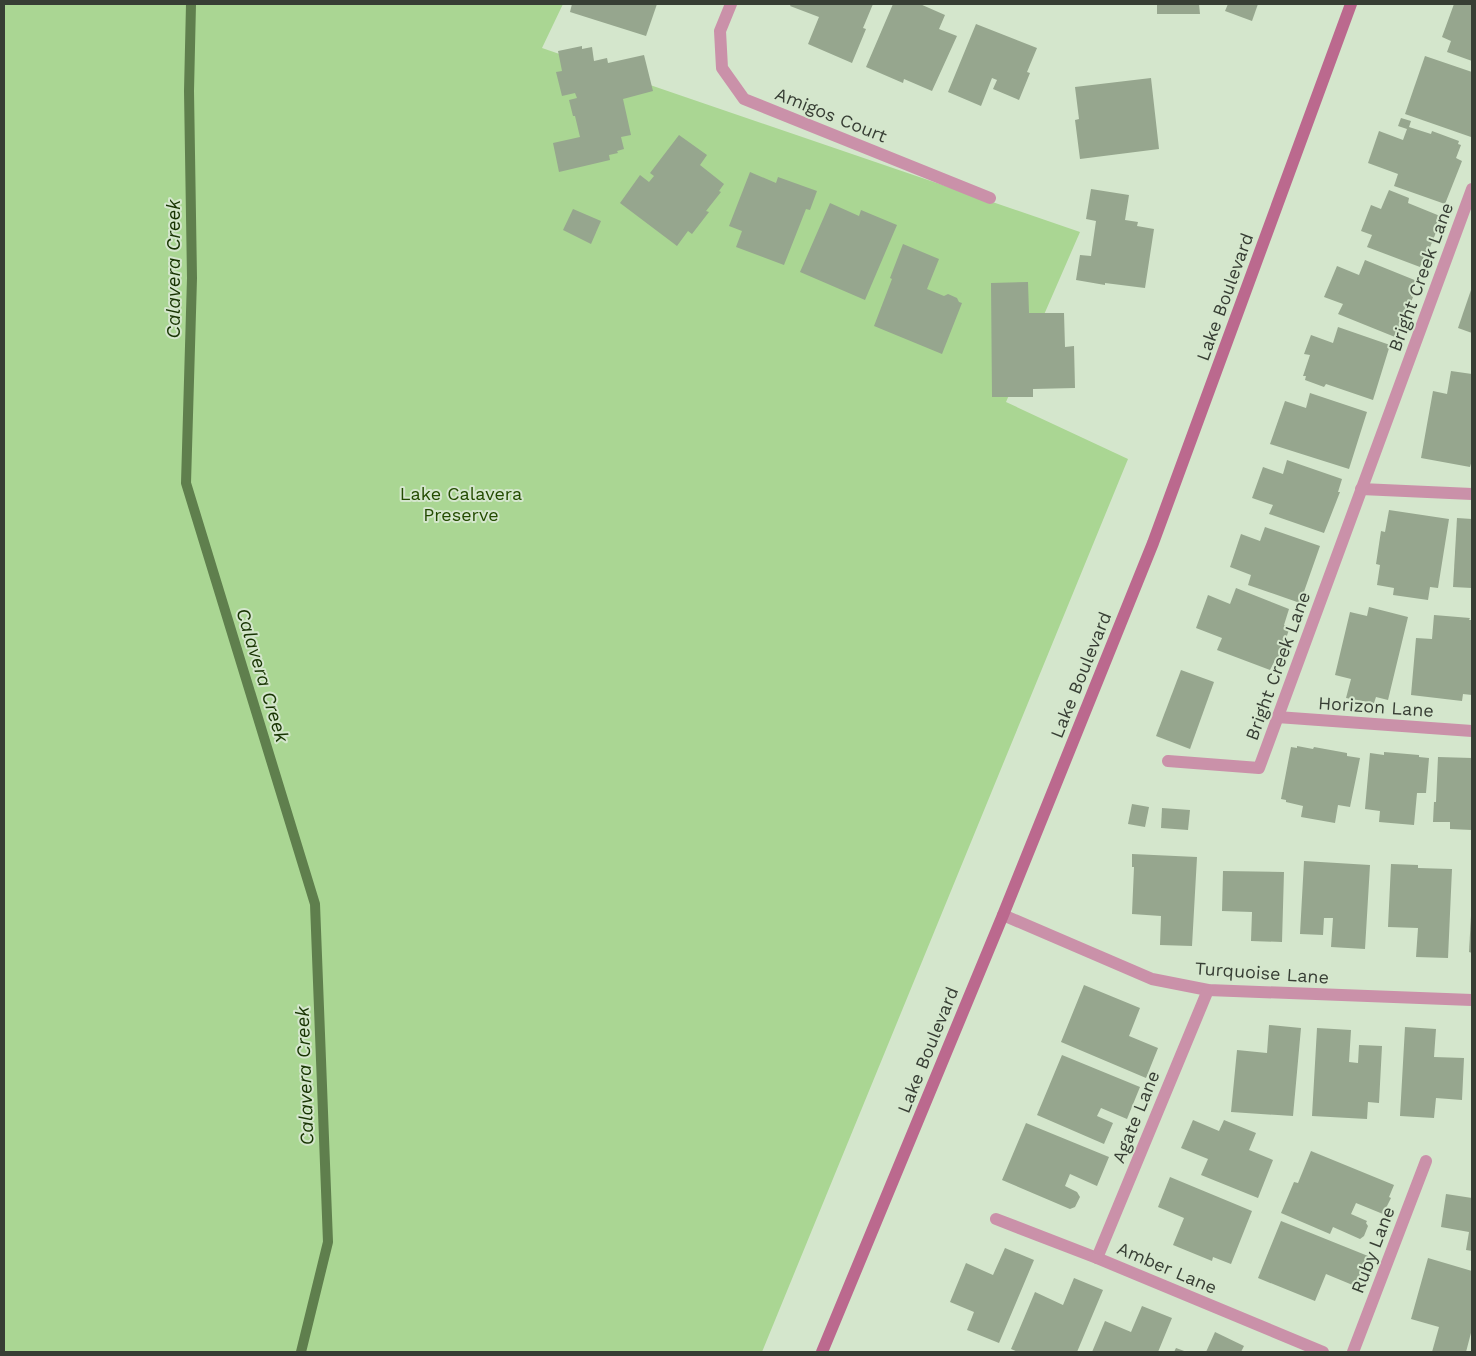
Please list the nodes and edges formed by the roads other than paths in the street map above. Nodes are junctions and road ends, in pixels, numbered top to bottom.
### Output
1 (1351, 4) edge
2 (728, 9) edge
3 (1472, 189) edge
4 (990, 198) dead end
5 (1361, 489) junction
6 (1472, 494) edge
7 (1277, 717) junction
8 (1472, 731) edge
9 (1168, 761) dead end
10 (1003, 915) junction
11 (1208, 990) junction
12 (1472, 1000) edge
13 (1426, 1161) dead end
14 (996, 1219) dead end
15 (1097, 1258) junction
16 (822, 1352) edge
17 (1323, 1352) edge
18 (1353, 1352) edge

1 - 10 main road, Lake Boulevard
2 - 4 street, Amigos Court
3 - 5 street, Bright Creek Lane
5 - 6 street
5 - 7 street, Bright Creek Lane
7 - 8 street, Horizon Lane
7 - 9 street, Bright Creek Lane
10 - 11 street, Turquoise Lane
10 - 16 main road, Lake Boulevard
11 - 12 street, Turquoise Lane
11 - 15 street, Agate Lane
13 - 18 street, Ruby Lane
14 - 15 street, Amber Lane
15 - 17 street, Amber Lane

